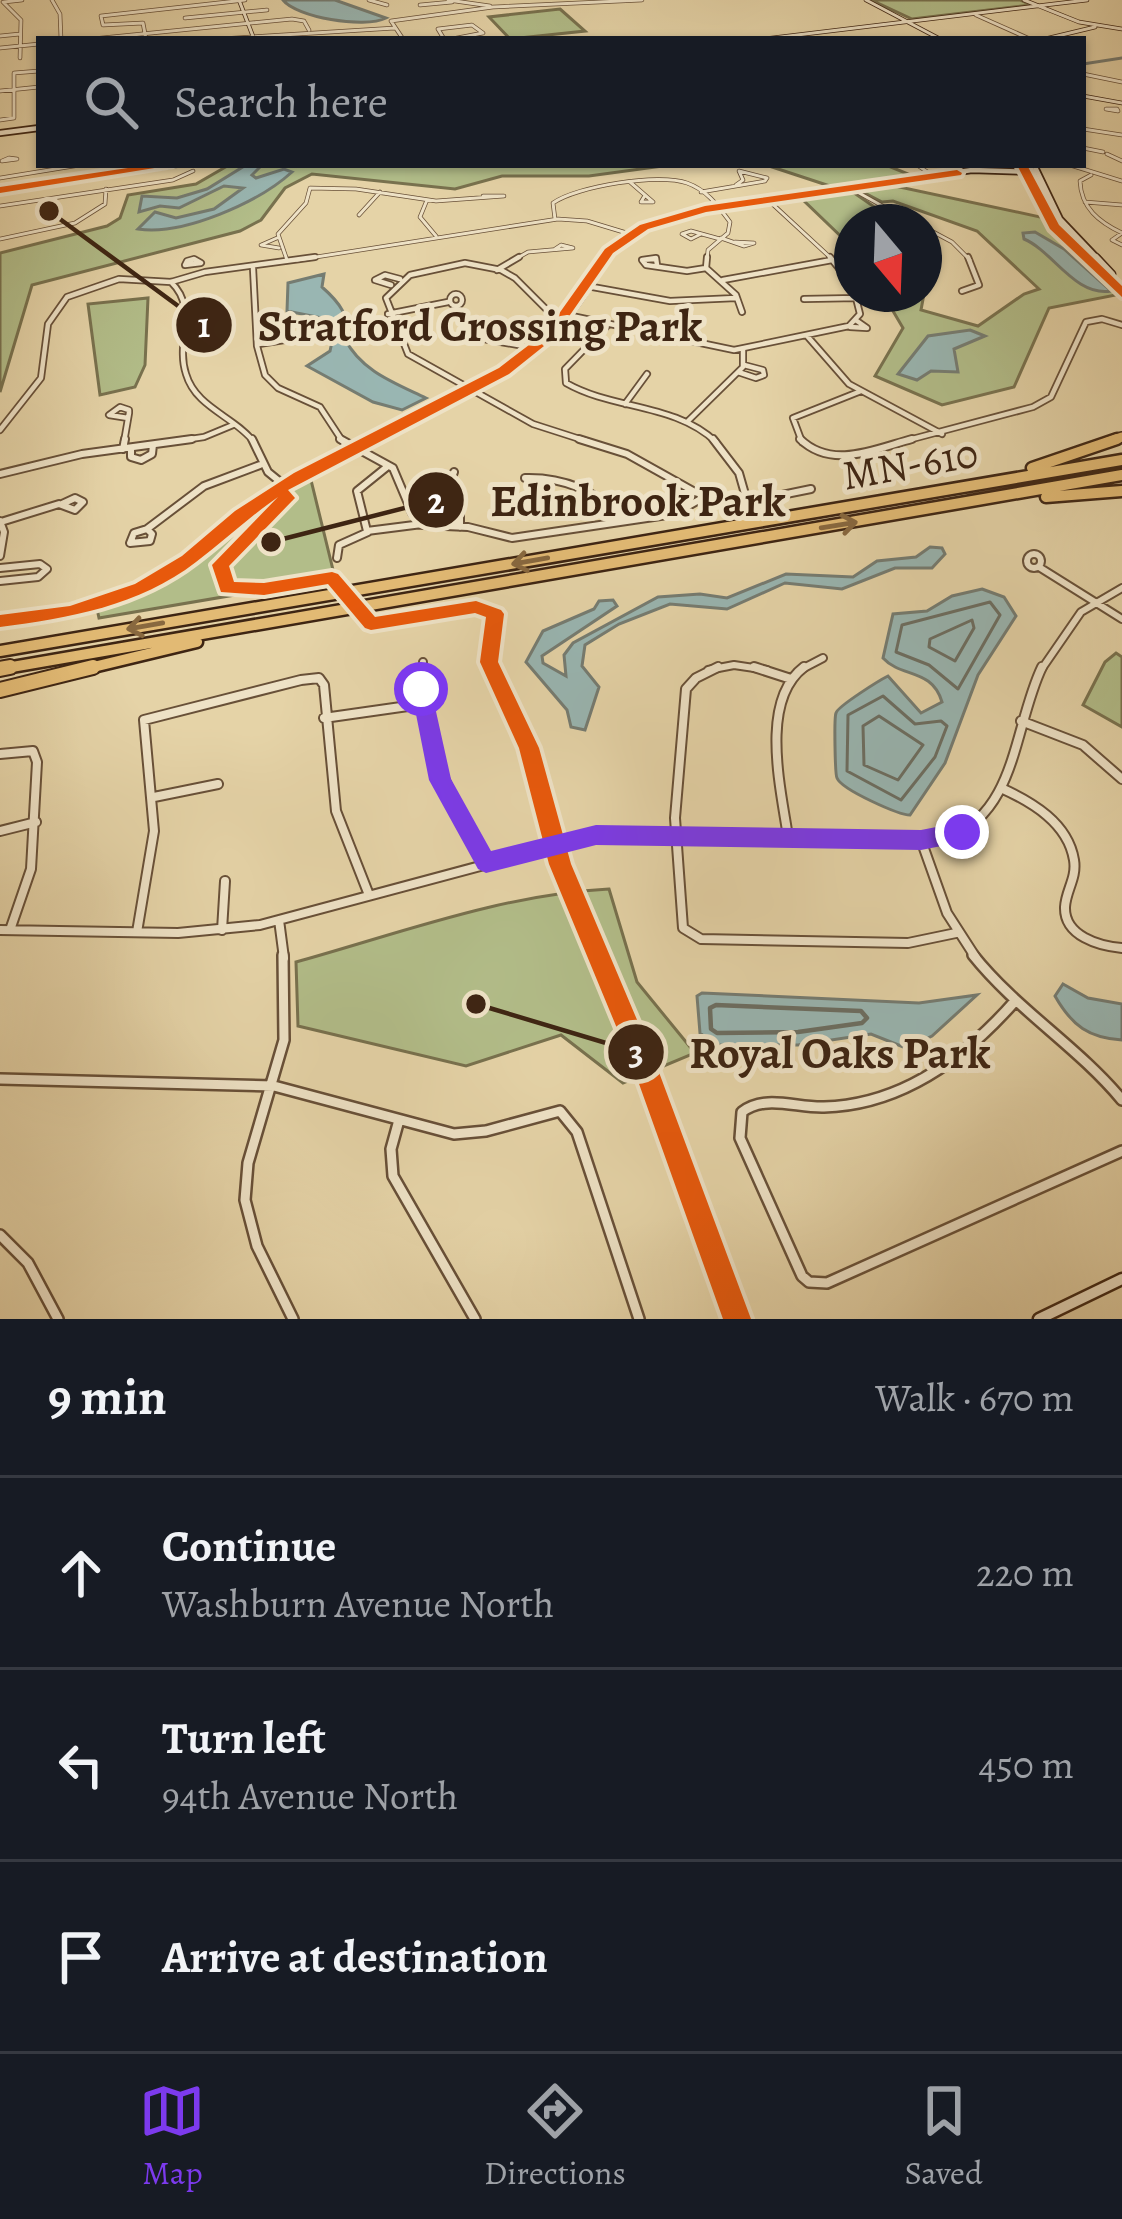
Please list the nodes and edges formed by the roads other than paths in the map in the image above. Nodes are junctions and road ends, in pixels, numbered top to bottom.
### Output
1 (22, 0) edge
2 (52, 0) edge
3 (241, 0) edge
4 (369, 0) edge
5 (448, 0) edge
6 (509, 0) edge
7 (642, 0) edge
8 (866, 0) edge
9 (1024, 0) edge
10 (1087, 0) edge
11 (1102, 0) edge
12 (551, 1) edge
13 (585, 1) edge
14 (455, 2) edge
15 (2, 3) edge
16 (387, 4) dead end
17 (420, 5) dead end
18 (494, 7) junction
19 (516, 7) junction
20 (1040, 7) junction
21 (267, 10) dead end
22 (244, 12) junction
23 (976, 16) junction
24 (185, 18) dead end
25 (925, 22) junction
26 (908, 23) junction
27 (248, 24) junction
28 (1095, 26) junction
29 (395, 28) junction
30 (1122, 29) edge
31 (309, 30) junction
32 (926, 31) junction
33 (292, 32) junction
34 (21, 34) junction
35 (0, 35) edge
36 (61, 36) edge
37 (145, 36) edge
38 (254, 36) edge
39 (262, 36) edge
40 (294, 36) edge
41 (401, 36) edge
42 (442, 36) edge
43 (477, 36) edge
44 (806, 36) edge
45 (806, 36) edge
46 (932, 36) edge
47 (933, 36) edge
48 (1023, 36) edge
49 (1060, 36) edge
50 (36, 44) edge
51 (20, 46) junction
52 (0, 48) edge
53 (20, 58) dead end
54 (36, 70) edge
55 (1086, 76) edge
56 (1122, 82) edge
57 (36, 87) edge
58 (16, 89) junction
59 (0, 91) edge
60 (1086, 97) edge
61 (1120, 106) edge
62 (0, 120) edge
63 (36, 127) edge
64 (1086, 129) edge
65 (0, 132) edge
66 (1122, 134) edge
67 (1086, 149) edge
68 (1122, 159) edge
69 (9, 163) dead end
70 (59, 168) edge
71 (921, 168) edge
72 (1076, 168) edge
73 (1032, 170) edge
74 (193, 171) dead end
75 (11, 175) junction
76 (1091, 175) junction
77 (934, 176) junction
78 (0, 178) edge
79 (1122, 181) edge
80 (630, 182) junction
81 (736, 185) junction
82 (106, 189) junction
83 (852, 189) junction
84 (380, 192) junction
85 (701, 192) junction
86 (483, 196) dead end
87 (644, 197) dead end
88 (767, 199) junction
89 (427, 200) junction
90 (1085, 202) junction
91 (879, 204) edge
92 (1122, 205) edge
93 (0, 206) edge
94 (718, 207) junction
95 (359, 215) dead end
96 (555, 220) junction
97 (1122, 233) edge
98 (630, 234) junction
99 (700, 234) dead end
100 (436, 236) junction
101 (942, 236) edge
102 (277, 238) junction
103 (0, 239) edge
104 (721, 239) junction
105 (735, 242) dead end
106 (1122, 245) edge
107 (279, 248) junction
108 (555, 249) dead end
109 (832, 260) junction
110 (287, 261) junction
111 (834, 262) edge
112 (657, 266) dead end
113 (253, 268) junction
114 (706, 268) junction
115 (497, 270) junction
116 (400, 280) junction
117 (723, 280) junction
118 (171, 282) junction
119 (393, 286) junction
120 (587, 286) junction
121 (1122, 286) edge
122 (962, 291) dead end
123 (834, 297) edge
124 (736, 298) junction
125 (804, 299) dead end
126 (448, 302) dead end
127 (742, 312) dead end
128 (861, 312) edge
129 (388, 314) junction
130 (568, 316) junction
131 (857, 321) junction
132 (608, 325) junction
133 (1122, 325) edge
134 (848, 326) junction
135 (808, 337) junction
136 (478, 338) dead end
137 (291, 339) dead end
138 (259, 344) junction
139 (535, 348) junction
140 (743, 350) junction
141 (744, 365) junction
142 (739, 372) junction
143 (647, 374) dead end
144 (473, 389) junction
145 (861, 391) junction
146 (625, 404) junction
147 (128, 418) dead end
148 (688, 422) junction
149 (233, 425) junction
150 (0, 430) edge
151 (942, 434) junction
152 (1122, 434) edge
153 (153, 445) junction
154 (127, 448) junction
155 (351, 448) junction
156 (1122, 460) edge
157 (260, 465) junction
158 (388, 466) junction
159 (454, 472) dead end
160 (0, 473) edge
161 (1122, 475) edge
162 (525, 478) dead end
163 (284, 485) junction
164 (811, 489) dead end
165 (582, 491) junction
166 (1122, 491) edge
167 (706, 496) junction
168 (747, 501) junction
169 (62, 504) dead end
170 (956, 505) junction
171 (852, 506) junction
172 (511, 508) dead end
173 (622, 520) junction
174 (0, 521) edge
175 (422, 524) junction
176 (460, 526) junction
177 (147, 529) dead end
178 (368, 532) junction
179 (0, 556) edge
180 (337, 558) dead end
181 (1039, 567) dead end
182 (0, 568) edge
183 (0, 581) edge
184 (475, 587) junction
185 (1122, 588) edge
186 (1093, 600) junction
187 (1122, 619) edge
188 (0, 621) edge
189 (2, 650) edge
190 (824, 658) dead end
191 (423, 662) dead end
192 (0, 670) edge
193 (791, 679) junction
194 (0, 690) edge
195 (422, 704) junction
196 (325, 718) junction
197 (1021, 721) junction
198 (0, 754) edge
199 (1122, 779) edge
200 (218, 784) dead end
201 (1001, 788) junction
202 (154, 797) junction
203 (36, 822) junction
204 (0, 831) edge
205 (676, 836) junction
206 (788, 837) junction
207 (921, 840) junction
208 (486, 862) junction
209 (225, 881) dead end
210 (368, 895) junction
211 (279, 920) junction
212 (5, 930) edge
213 (222, 930) junction
214 (137, 932) junction
215 (956, 933) junction
216 (1122, 949) edge
217 (1015, 1001) junction
218 (0, 1079) edge
219 (274, 1086) junction
220 (1122, 1100) edge
221 (399, 1120) junction
222 (1122, 1151) edge
223 (0, 1235) edge
224 (1122, 1279) edge
225 (58, 1319) edge
226 (293, 1319) edge
227 (475, 1319) edge
228 (639, 1319) edge
229 (1039, 1319) edge

1 - 15 street
2 - 36 street
3 - 22 street
3 - 37 street
4 - 16 street
5 - 14 street
6 - 19 street
7 - 13 street
8 - 26 street
9 - 20 street
10 - 20 street
11 - 20 street
12 - 13 street
12 - 19 street
14 - 17 street
14 - 18 street
15 - 34 street
18 - 19 street
18 - 29 street
20 - 23 street
20 - 26 street
20 - 28 street
21 - 22 street
22 - 24 street
22 - 27 street
23 - 25 street
23 - 48 street
25 - 26 street
25 - 32 street
26 - 32 street
26 - 44 street
26 - 45 street
26 - 46 street
27 - 31 street
27 - 37 street
27 - 38 street
28 - 30 street
28 - 49 street
29 - 31 street
29 - 41 street
31 - 33 street
32 - 47 street
33 - 39 street
33 - 40 street
34 - 35 street
34 - 51 street
42 - 43 street
50 - 51 street
51 - 52 street
51 - 53 street
54 - 58 street
55 - 56 street
57 - 58 street
58 - 59 street
58 - 62 street
60 - 61 street
63 - 65 street
64 - 66 street
67 - 68 street
69 - 75 street
70 - 75 street
71 - 77 street
72 - 76 street
73 - 77 street
73 - 121 street
74 - 82 street
75 - 78 street
76 - 79 street
76 - 90 street
77 - 83 street
80 - 85 street
80 - 87 street
80 - 96 street
81 - 81 street
81 - 85 street
82 - 93 street
82 - 103 street
83 - 88 street
83 - 91 street
84 - 89 street
84 - 95 street
84 - 102 street
85 - 94 street
86 - 89 street
88 - 94 street
88 - 109 street
89 - 100 street
90 - 92 street
90 - 97 street
94 - 98 street
94 - 104 street
96 - 98 street
96 - 100 street
97 - 106 street
98 - 120 street
99 - 104 street
100 - 110 street
101 - 122 street
102 - 107 street
102 - 107 street
104 - 105 street
104 - 114 street
107 - 110 street
108 - 115 street
109 - 111 street
109 - 117 street
110 - 113 street
112 - 114 street
113 - 118 street
113 - 138 street
114 - 117 street
115 - 116 street
115 - 130 street
116 - 119 street
116 - 119 street
117 - 124 street
118 - 149 street
118 - 150 street
119 - 129 street
120 - 124 street
120 - 130 street
123 - 125 street
124 - 127 street
126 - 129 street
128 - 131 street
129 - 144 street
130 - 132 street
130 - 139 street
131 - 134 street
131 - 134 street
132 - 140 street
132 - 146 street
133 - 151 street
134 - 135 street
135 - 140 street
135 - 145 street
136 - 139 street
137 - 138 street
138 - 155 street
139 - 144 street
140 - 141 street
141 - 142 street
141 - 142 street
142 - 148 street
143 - 146 street
144 - 155 street
144 - 167 street
145 - 151 street
145 - 151 street
146 - 148 street
147 - 154 street
148 - 168 street
149 - 153 street
149 - 157 street
152 - 171 highway
153 - 154 street
153 - 154 street
154 - 160 street
155 - 158 street
155 - 163 street
156 - 171 highway, MN-610
157 - 163 street
157 - 177 street
158 - 175 street
158 - 178 street
159 - 176 street
161 - 170 highway
162 - 165 street
163 - 188 street
164 - 168 street
165 - 172 street
165 - 173 street
166 - 170 highway
167 - 168 street
167 - 173 street
169 - 174 street
184 -> 170 highway, MN-610
171 -> 189 highway, MN-610
173 - 176 street
174 - 179 street
175 - 176 street
175 - 178 street
178 - 180 street
181 - 186 street
182 - 183 street
184 - 192 highway, MN-610
184 - 194 highway
185 - 186 street
186 - 187 street
186 - 197 street
190 - 193 street
191 - 195 street
193 - 205 street
193 - 206 street
195 - 196 street
195 - 208 street
196 - 202 street
196 - 210 street
197 - 199 street
197 - 201 street
198 - 203 street
200 - 202 street
201 - 207 street
201 - 216 street
202 - 214 street
203 - 204 street
203 - 212 street
205 - 206 street
205 - 208 street
205 - 215 street
206 - 207 street
207 - 215 street
208 - 210 street
209 - 213 street
210 - 211 street
211 - 213 street
211 - 219 street
212 - 214 street
213 - 214 street
215 - 217 street
217 - 220 street
217 - 222 street
218 - 219 street
219 - 221 street
219 - 226 street
221 - 227 street
221 - 228 street
223 - 225 street
224 - 229 street

